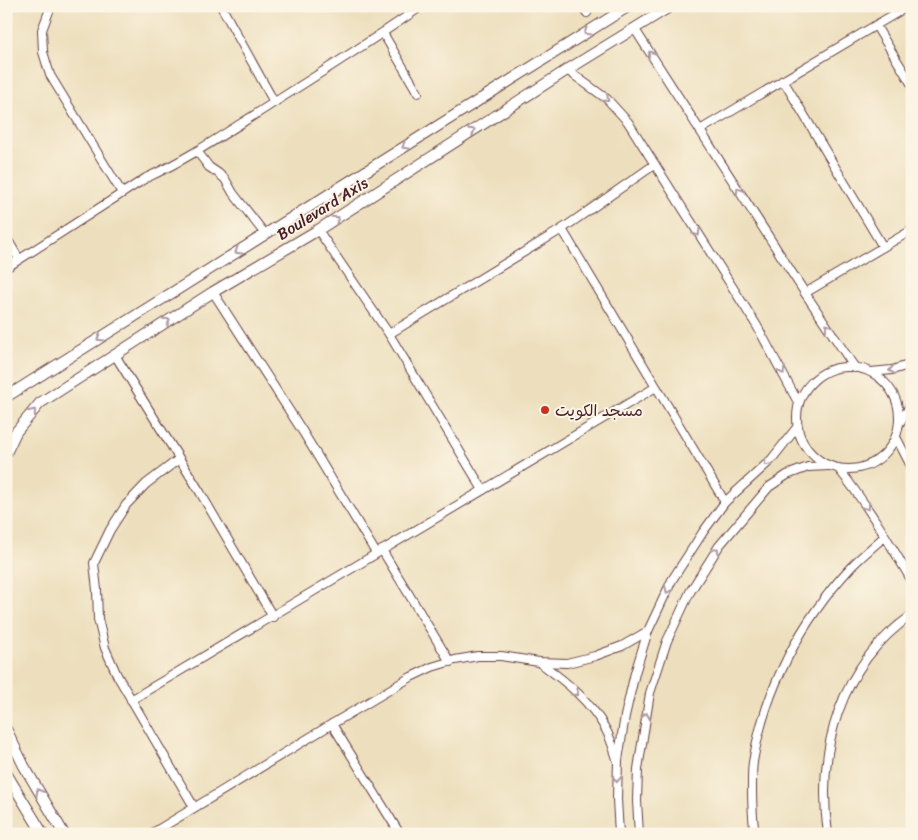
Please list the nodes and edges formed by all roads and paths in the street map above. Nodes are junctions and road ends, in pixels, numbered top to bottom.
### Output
1 (51, 6) edge
2 (221, 6) edge
3 (420, 6) edge
4 (629, 6) edge
5 (671, 6) edge
6 (908, 6) edge
7 (876, 26) junction
8 (634, 28) junction
9 (383, 33) junction
10 (567, 70) junction
11 (783, 80) junction
12 (912, 85) edge
13 (418, 93) dead end
14 (274, 102) junction
15 (700, 130) junction
16 (197, 151) junction
17 (654, 165) junction
18 (122, 193) junction
19 (562, 229) junction
20 (318, 230) junction
21 (912, 230) edge
22 (265, 234) junction
23 (6, 237) edge
24 (883, 247) junction
25 (19, 260) junction
26 (6, 268) edge
27 (213, 292) junction
28 (805, 293) junction
29 (389, 334) junction
30 (116, 355) junction
31 (912, 364) edge
32 (855, 368) junction
33 (871, 372) junction
34 (656, 387) junction
35 (6, 397) edge
36 (912, 403) edge
37 (799, 404) junction
38 (899, 424) junction
39 (798, 426) junction
40 (896, 436) junction
41 (6, 452) edge
42 (179, 459) junction
43 (829, 466) junction
44 (838, 468) junction
45 (912, 468) edge
46 (483, 490) junction
47 (725, 502) junction
48 (885, 536) junction
49 (379, 552) junction
50 (912, 581) edge
51 (912, 615) edge
52 (273, 617) junction
53 (648, 631) junction
54 (450, 662) junction
55 (539, 662) junction
56 (131, 700) junction
57 (332, 724) junction
58 (6, 729) edge
59 (618, 760) junction
60 (6, 773) edge
61 (194, 807) junction
62 (398, 833) edge
63 (43, 834) edge
64 (64, 834) edge
65 (151, 834) edge
66 (619, 834) edge
67 (639, 834) edge
68 (755, 834) edge
69 (828, 834) edge

1 - 18 street
2 - 14 street
3 - 9 street
4 -> 22 street, Boulevard Axis
5 - 8 street, Boulevard Axis
6 - 7 street
7 - 11 street
7 - 12 street
8 - 10 street, Boulevard Axis
15 -> 8 street
9 - 13 street
9 - 14 street
10 -> 17 street
20 -> 10 street, Boulevard Axis
11 - 15 street
11 - 24 street
14 - 16 street
28 -> 15 street
16 - 18 street
16 - 22 street
17 - 19 street
17 -> 37 street
18 - 25 street
19 - 29 street
19 - 34 street
20 - 27 street, Boulevard Axis
20 - 29 street
21 - 24 street
22 -> 35 street, Boulevard Axis
23 - 25 street
24 - 28 street
25 - 26 street
30 -> 27 street, Boulevard Axis
27 - 49 street
32 -> 28 street
29 - 46 street
41 -> 30 street, Boulevard Axis
30 - 42 street
31 -> 33 street
32 - 33 street
32 - 37 street
33 - 38 street
34 - 46 street
34 - 47 street
36 - 38 street
37 - 39 street
38 - 40 street
39 - 43 street
39 -> 47 street
40 - 44 street
40 - 45 street
42 - 52 street
42 - 56 street
43 - 44 street
67 -> 43 street
44 -> 48 street
46 - 49 street
47 -> 53 street
48 - 50 street
48 - 68 street
49 - 52 street
49 - 54 street
51 - 69 street
52 - 56 street
53 - 55 street
53 - 59 street
54 - 55 street
54 - 57 street
55 -> 59 street
56 - 61 street
57 - 61 street
57 - 62 street
64 -> 58 street
59 -> 66 street
60 - 63 street
61 - 65 street

